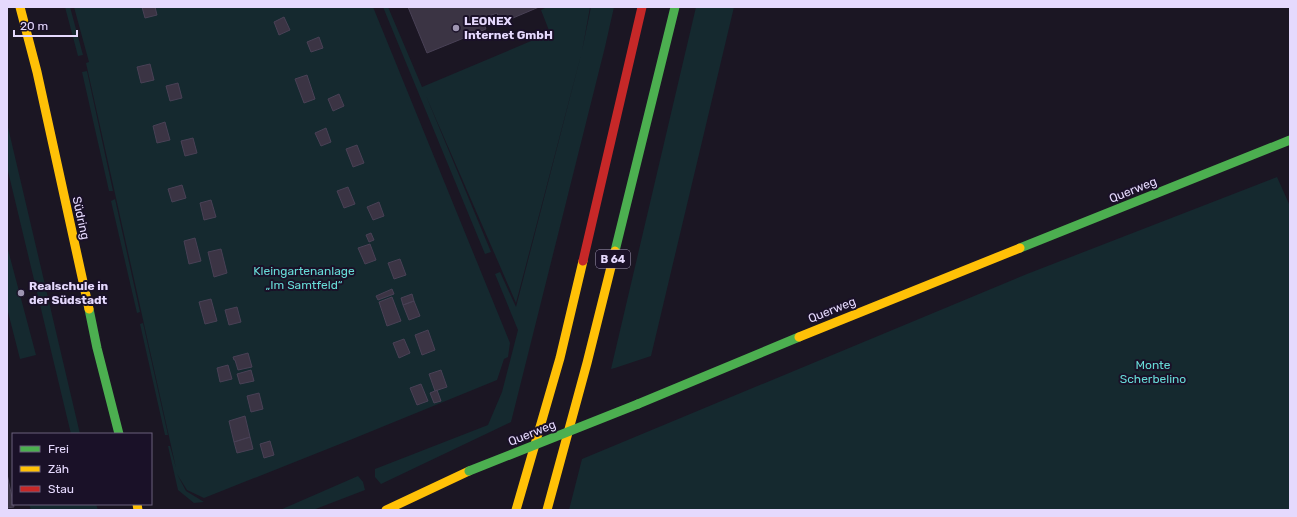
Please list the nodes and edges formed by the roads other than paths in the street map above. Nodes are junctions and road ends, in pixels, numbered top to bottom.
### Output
1 (20, 7) edge
2 (642, 7) edge
3 (675, 7) edge
4 (1290, 140) edge
5 (119, 433) edge
6 (386, 510) edge
7 (516, 510) edge
8 (546, 510) edge

1 - 5 main road, Südring
2 - 7 main road, B 64
3 - 8 main road, B 64
4 - 6 main road, Querweg, bridge

